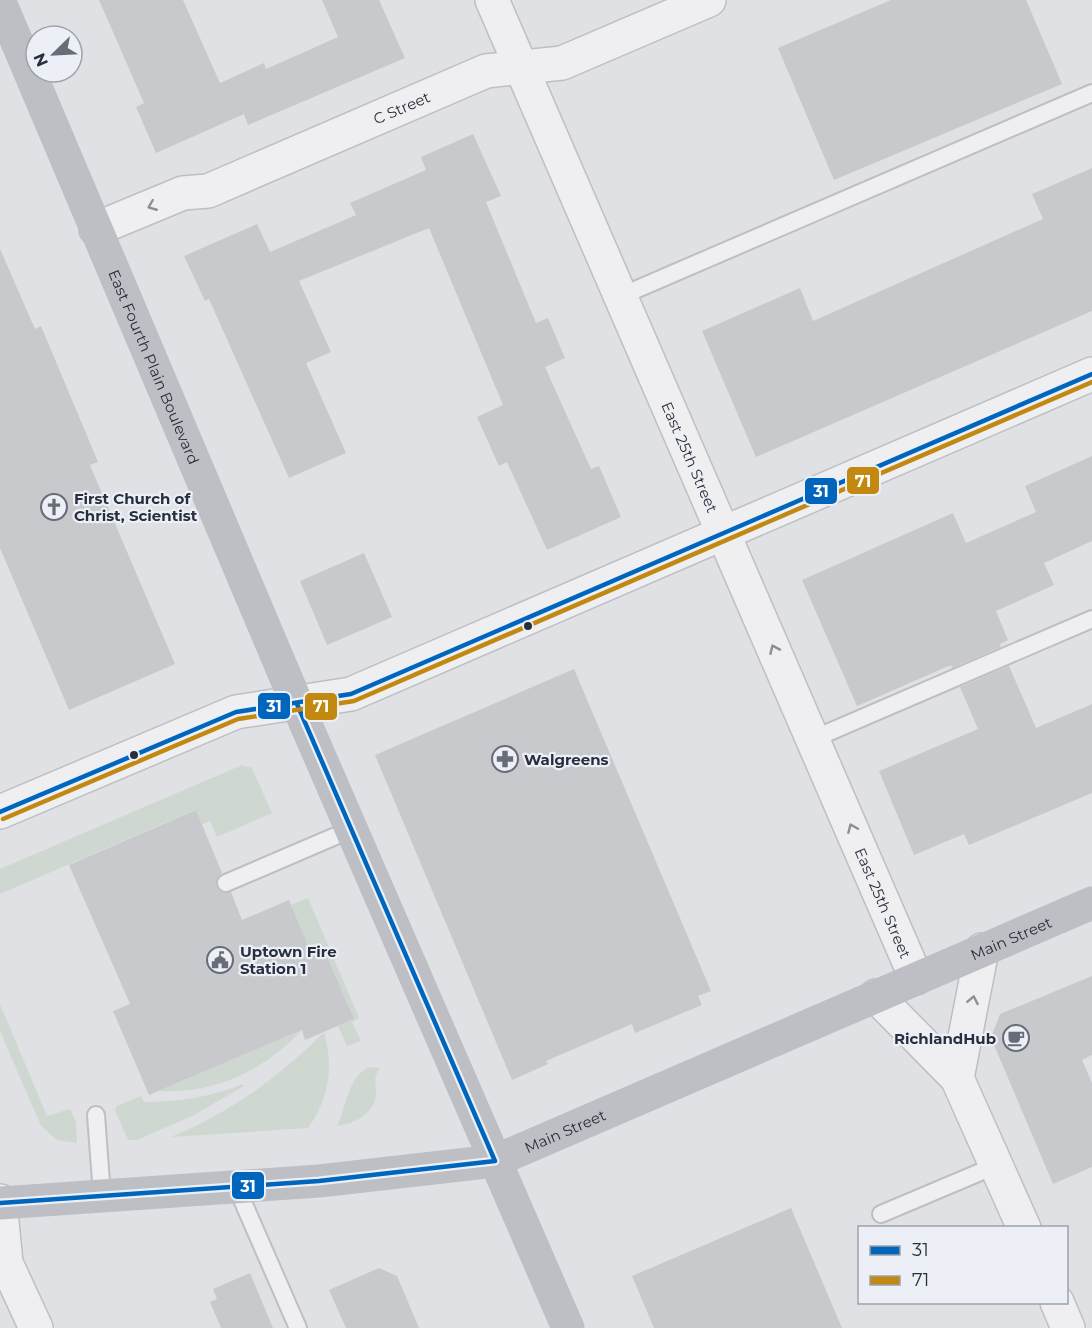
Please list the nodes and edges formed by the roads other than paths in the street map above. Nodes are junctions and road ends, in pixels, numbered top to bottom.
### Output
1 (492, 0) edge
2 (709, 0) edge
3 (0, 2) edge
4 (521, 68) junction
5 (1092, 93) edge
6 (96, 229) junction
7 (621, 296) junction
8 (1092, 374) edge
9 (724, 534) junction
10 (1092, 619) edge
11 (297, 704) junction
12 (813, 739) junction
13 (0, 812) edge
14 (352, 829) junction
15 (226, 883) dead end
16 (1092, 903) edge
17 (982, 950) junction
18 (916, 978) junction
19 (876, 996) junction
20 (957, 1078) junction
21 (96, 1115) dead end
22 (495, 1161) junction
23 (997, 1165) junction
24 (236, 1186) junction
25 (102, 1195) junction
26 (0, 1202) edge
27 (881, 1214) dead end
28 (1024, 1226) edge
29 (1058, 1304) edge
30 (36, 1328) edge
31 (298, 1328) edge
32 (568, 1328) edge
33 (1068, 1328) edge

1 - 4 street, East 25th Street
2 - 4 street, C Street
3 - 6 main road, East Fourth Plain Boulevard
4 -> 6 street, C Street
4 - 7 street, East 25th Street
5 - 7 lane
6 - 11 main road, East Fourth Plain Boulevard
7 - 9 street, East 25th Street
8 - 9 street
9 - 11 street
12 -> 9 street, East 25th Street
10 - 12 lane
11 - 13 street
11 - 14 main road, East Fourth Plain Boulevard
18 -> 12 street, East 25th Street
14 - 15 lane
14 - 22 main road, East Fourth Plain Boulevard
16 - 17 main road, Main Street
17 - 18 main road, Main Street
20 -> 17 street
18 - 19 main road, Main Street
19 - 20 street
19 - 22 main road, Main Street
20 - 23 street
21 - 25 lane
22 - 24 main road, Main Street
22 - 32 main road, East Fourth Plain Boulevard
23 - 27 lane
23 - 28 street
24 - 25 main road, Main Street
24 - 31 lane
25 - 26 main road, Main Street
26 - 30 street
29 - 33 street

